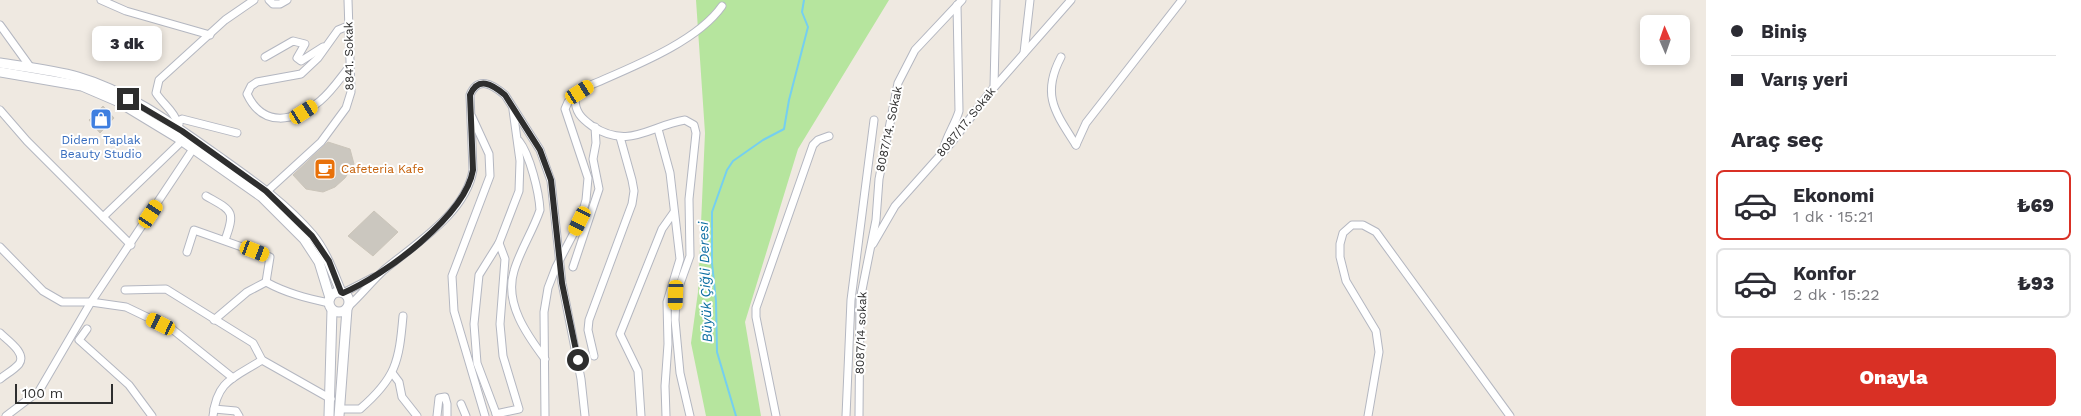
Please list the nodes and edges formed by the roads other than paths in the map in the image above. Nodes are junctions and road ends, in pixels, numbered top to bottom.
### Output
1 (102, 0) edge
2 (254, 0) edge
3 (269, 0) edge
4 (287, 0) edge
5 (348, 0) edge
6 (996, 0) edge
7 (1030, 0) edge
8 (1071, 0) edge
9 (1182, 0) edge
10 (960, 2) edge
11 (722, 6) dead end
12 (0, 25) edge
13 (348, 26) junction
14 (210, 34) junction
15 (328, 43) junction
16 (1024, 54) junction
17 (265, 57) dead end
18 (1061, 57) dead end
19 (0, 63) edge
20 (350, 66) junction
21 (31, 68) junction
22 (0, 72) edge
23 (994, 88) junction
24 (575, 98) junction
25 (513, 109) junction
26 (0, 110) edge
27 (471, 114) junction
28 (874, 120) dead end
29 (178, 122) junction
30 (595, 128) junction
31 (658, 129) junction
32 (237, 132) dead end
33 (181, 136) junction
34 (829, 136) dead end
35 (620, 137) junction
36 (518, 138) junction
37 (193, 150) junction
38 (943, 152) junction
39 (264, 194) junction
40 (206, 196) dead end
41 (674, 212) junction
42 (103, 218) junction
43 (225, 240) junction
44 (499, 243) junction
45 (130, 245) junction
46 (0, 247) edge
47 (869, 250) junction
48 (187, 252) dead end
49 (560, 257) junction
50 (573, 267) dead end
51 (383, 272) junction
52 (266, 282) junction
53 (125, 290) dead end
54 (342, 293) junction
55 (91, 302) junction
56 (330, 304) junction
57 (348, 307) junction
58 (403, 316) dead end
59 (214, 320) junction
60 (87, 328) dead end
61 (0, 333) edge
62 (594, 356) dead end
63 (262, 360) junction
64 (545, 360) junction
65 (393, 374) junction
66 (1, 376) edge
67 (233, 378) junction
68 (331, 399) junction
69 (461, 404) dead end
70 (213, 412) edge
71 (340, 412) edge
72 (415, 414) edge
73 (496, 415) edge
74 (6, 416) edge
75 (152, 416) edge
76 (240, 416) edge
77 (330, 416) edge
78 (437, 416) edge
79 (447, 416) edge
80 (466, 416) edge
81 (485, 416) edge
82 (544, 416) edge
83 (585, 416) edge
84 (641, 416) edge
85 (666, 416) edge
86 (690, 416) edge
87 (776, 416) edge
88 (846, 416) edge
89 (859, 416) edge
90 (1368, 416) edge
91 (1510, 416) edge

1 - 14 street
2 - 14 street
3 - 4 street
5 - 13 street, 8841. Sokak
6 - 23 street
7 - 16 street
8 - 16 street, 8087/17. Sokak
9 - 18 street
10 - 38 street
10 - 47 street, 8087/14. Sokak
11 - 24 street
12 - 21 street
13 - 15 street
13 - 20 street, 8841. Sokak
14 - 29 street
15 - 17 street
15 - 20 street
16 - 23 street, 8087/17. Sokak
19 - 21 street
20 - 39 street, 8841. Sokak
21 - 33 street
22 - 33 street
23 - 38 street, 8087/17. Sokak
24 - 30 street
24 - 49 street
25 - 27 street
25 - 36 street
25 - 49 street
26 - 42 street
27 - 51 street
27 - 81 street
28 - 88 street
29 - 32 street
29 - 33 street
30 - 35 street
30 - 50 street
31 - 35 street
31 - 41 street
31 - 86 street
33 - 37 street
33 - 39 street
33 - 42 street
34 - 87 street
35 - 62 street
36 - 44 street
36 - 64 street
37 - 39 street
37 - 45 street
38 - 47 street, 8087/17. Sokak
39 - 54 street
39 - 56 street
40 - 43 street
41 - 84 street
41 - 85 street
42 - 45 street
43 - 48 street
43 - 52 street
44 - 73 street
44 - 73 street
45 - 55 street
46 - 55 street
47 - 89 street, 8087/14 sokak
49 - 64 street
49 - 83 street
51 - 54 street
51 - 57 street
52 - 56 street
52 - 59 street
53 - 59 street
54 - 56 street
54 - 57 street
55 - 67 street
55 - 74 street
56 - 57 street
56 - 68 street
57 - 71 street
58 - 65 street
59 - 63 street
60 - 75 street
61 - 66 street
63 - 67 street
63 - 68 street
64 - 82 street
65 - 71 street
65 - 72 street
67 - 70 street
68 - 77 street
69 - 80 street
70 - 76 street
78 - 79 street
90 - 91 street

